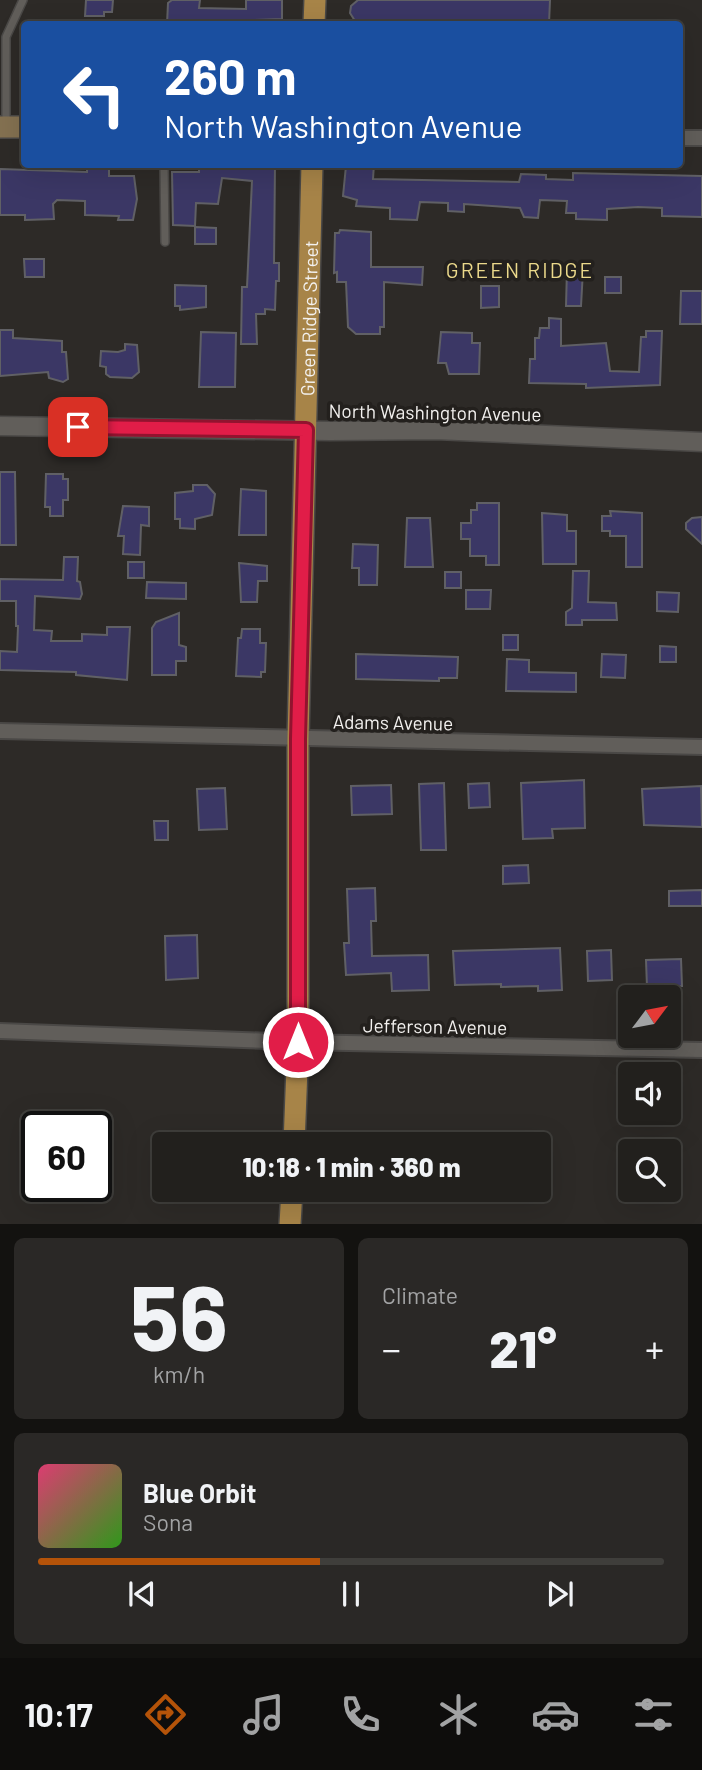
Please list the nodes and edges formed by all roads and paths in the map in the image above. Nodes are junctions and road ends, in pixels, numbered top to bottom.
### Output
1 (23, 0) edge
2 (315, 0) edge
3 (314, 21) edge
4 (10, 127) edge
5 (683, 138) edge
6 (702, 138) edge
7 (164, 168) edge
8 (312, 168) edge
9 (165, 242) dead end
10 (0, 426) edge
11 (306, 430) junction
12 (702, 442) edge
13 (0, 731) edge
14 (298, 739) junction
15 (702, 747) edge
16 (0, 1031) edge
17 (298, 1042) junction
18 (702, 1050) edge
19 (294, 1132) edge
20 (291, 1202) edge
21 (290, 1224) edge

1 - 4 lane
2 - 3 main road
5 - 6 street
7 - 9 lane
8 - 11 main road, Green Ridge Street
10 - 11 street, North Washington Avenue
11 - 12 street, North Washington Avenue
11 - 14 main road, Green Ridge Street
13 - 14 street, Adams Avenue
14 - 15 street, Adams Avenue
14 - 17 main road, Green Ridge Street
16 - 17 street, Jefferson Avenue
17 - 18 street, Jefferson Avenue
17 - 19 main road, Green Ridge Street
20 - 21 main road

